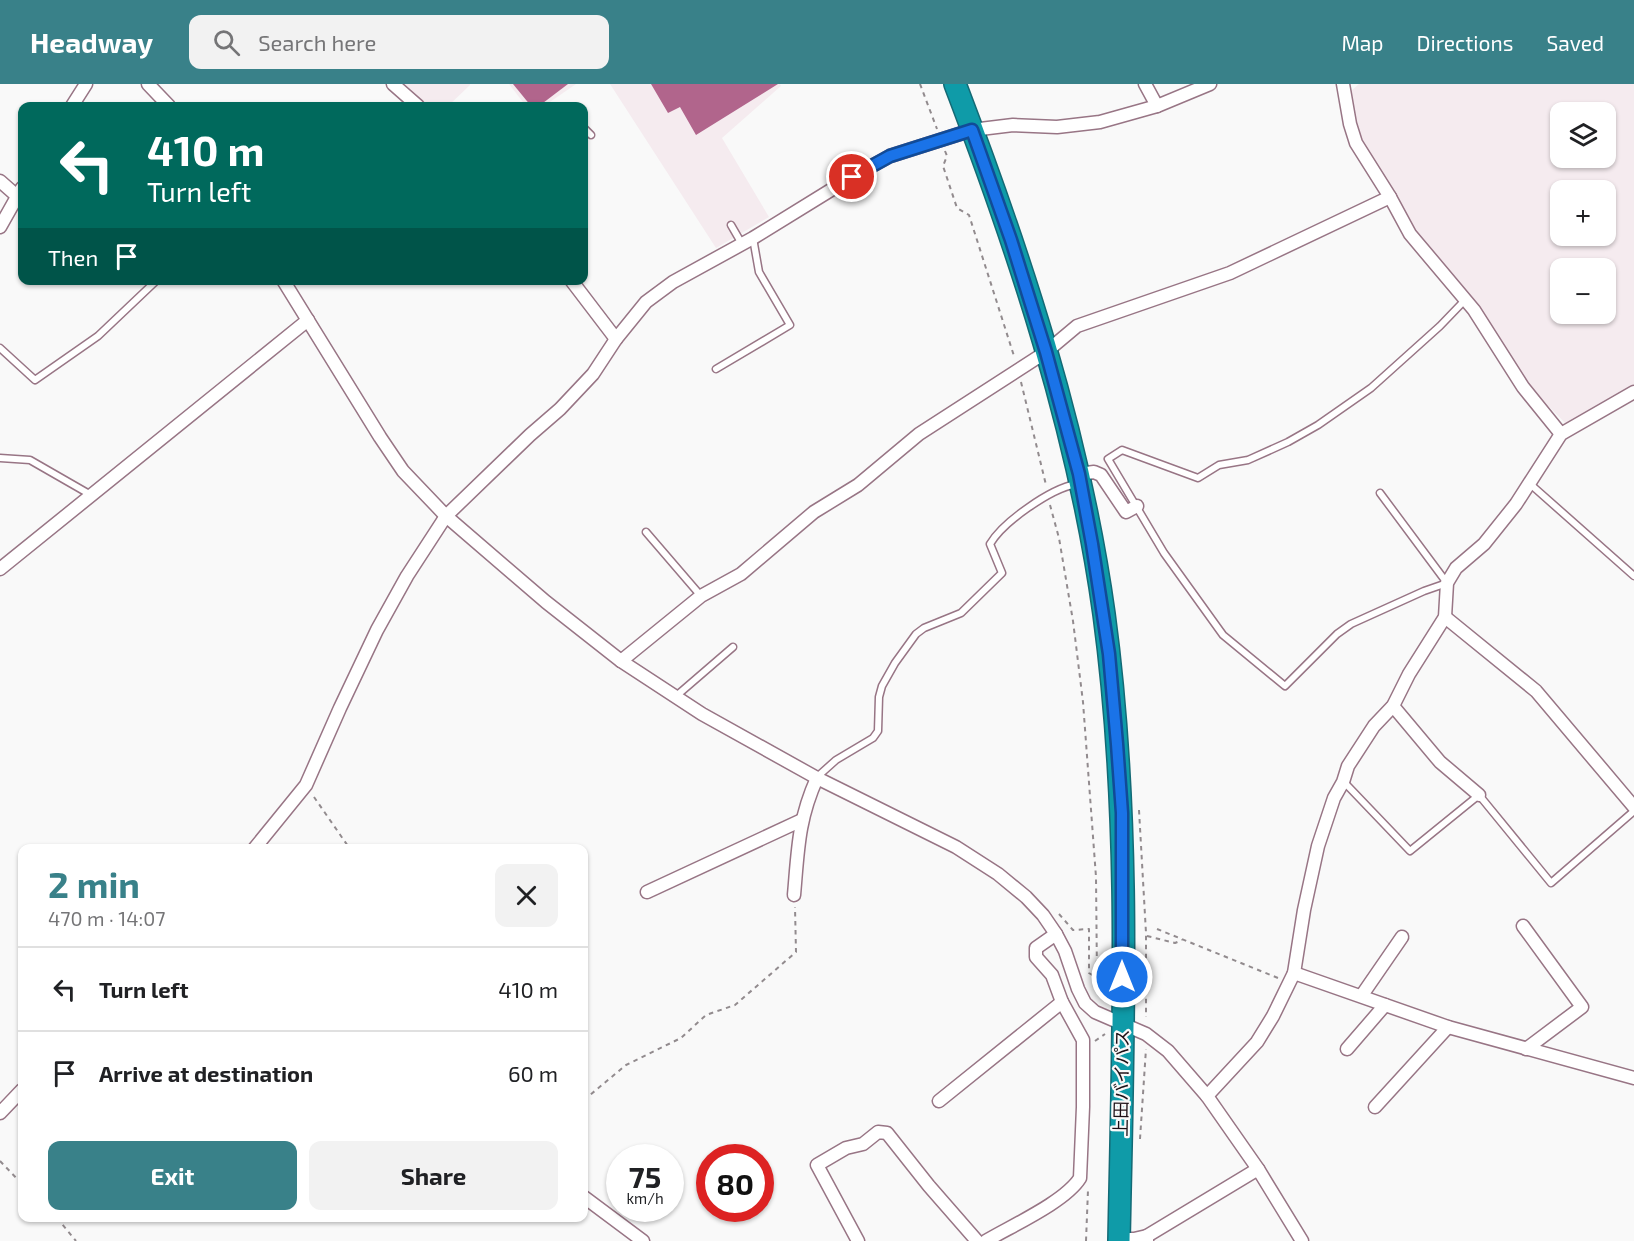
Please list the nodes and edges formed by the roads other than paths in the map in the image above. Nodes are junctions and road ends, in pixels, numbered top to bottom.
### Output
1 (86, 84) edge
2 (148, 84) edge
3 (393, 84) edge
4 (955, 84) edge
5 (1145, 84) edge
6 (1210, 84) edge
7 (1343, 84) edge
8 (75, 102) edge
9 (165, 102) edge
10 (413, 102) edge
11 (1157, 106) junction
12 (972, 130) junction
13 (588, 132) edge
14 (591, 135) dead end
15 (0, 181) edge
16 (18, 191) edge
17 (18, 196) edge
18 (1390, 197) junction
19 (731, 225) dead end
20 (0, 227) edge
21 (748, 241) junction
22 (152, 285) edge
23 (287, 285) edge
24 (575, 285) edge
25 (1465, 300) junction
26 (308, 320) junction
27 (616, 339) junction
28 (0, 348) edge
29 (1046, 352) junction
30 (716, 369) dead end
31 (1634, 392) edge
32 (1561, 434) junction
33 (0, 458) edge
34 (1080, 479) junction
35 (1529, 483) junction
36 (1380, 493) dead end
37 (91, 495) junction
38 (1137, 506) junction
39 (446, 516) junction
40 (646, 532) dead end
41 (0, 569) edge
42 (1634, 576) edge
43 (1447, 583) junction
44 (701, 596) junction
45 (1444, 618) junction
46 (733, 647) dead end
47 (621, 661) junction
48 (675, 697) junction
49 (1393, 706) junction
50 (817, 778) junction
51 (1343, 782) junction
52 (1479, 795) junction
53 (1634, 807) edge
54 (1634, 811) edge
55 (802, 820) junction
56 (258, 844) edge
57 (647, 892) dead end
58 (794, 895) road end
59 (1523, 926) dead end
60 (1056, 934) junction
61 (1402, 937) dead end
62 (1292, 977) junction
63 (1362, 995) junction
64 (1062, 1002) junction
65 (1384, 1005) junction
66 (1116, 1021) junction
67 (1448, 1026) junction
68 (1347, 1049) dead end
69 (1526, 1049) junction
70 (1634, 1078) edge
71 (18, 1094) edge
72 (1207, 1096) junction
73 (939, 1101) dead end
74 (1375, 1107) dead end
75 (0, 1113) edge
76 (1258, 1168) junction
77 (588, 1200) edge
78 (1147, 1238) edge
79 (1119, 1240) edge
80 (643, 1241) edge
81 (858, 1241) edge
82 (977, 1241) edge
83 (986, 1241) edge
84 (1302, 1241) edge

1 - 8 street
2 - 9 street
3 - 10 street
4 - 12 highway, 上田バイパス
5 - 11 street
6 - 11 street
7 - 18 street
11 - 12 street
12 - 21 street
12 - 29 highway, 上田バイパス
13 - 14 lane
15 - 16 street
17 - 20 street
18 - 25 street
18 - 29 street
19 - 21 lane
21 - 27 street
21 - 30 lane
22 - 28 lane
23 - 26 street
24 - 27 street
25 - 32 street
25 - 38 lane
26 - 37 street
26 - 39 street
27 - 39 street
29 - 34 highway, 上田バイパス
29 - 44 street
31 - 32 street
32 - 35 street
33 - 37 lane
34 - 38 street
34 - 50 lane
34 - 66 highway, 上田バイパス
35 - 42 lane
35 - 43 street
36 - 43 lane
37 - 41 street
38 - 43 lane
39 - 47 street
39 - 56 street
40 - 44 lane
43 - 45 street
44 - 47 street
45 - 49 street
45 - 53 street
46 - 48 lane
47 - 48 street
48 - 50 street
49 - 51 street
49 - 52 street
50 - 55 street
50 - 60 street
51 - 52 lane
51 - 62 street
52 - 54 lane
55 - 57 street
55 - 58 street
59 - 69 street
60 - 64 street
60 - 66 street
61 - 63 street
62 - 63 street
62 - 72 street
63 - 65 street
64 - 73 street
64 - 83 street
65 - 67 street
65 - 68 street
66 - 72 street
66 - 79 highway, 上田バイパス
67 - 69 street
67 - 74 street
69 - 70 street
71 - 75 street
72 - 76 street
76 - 78 street
76 - 84 street
77 - 80 street
78 - 79 street
81 - 82 street

